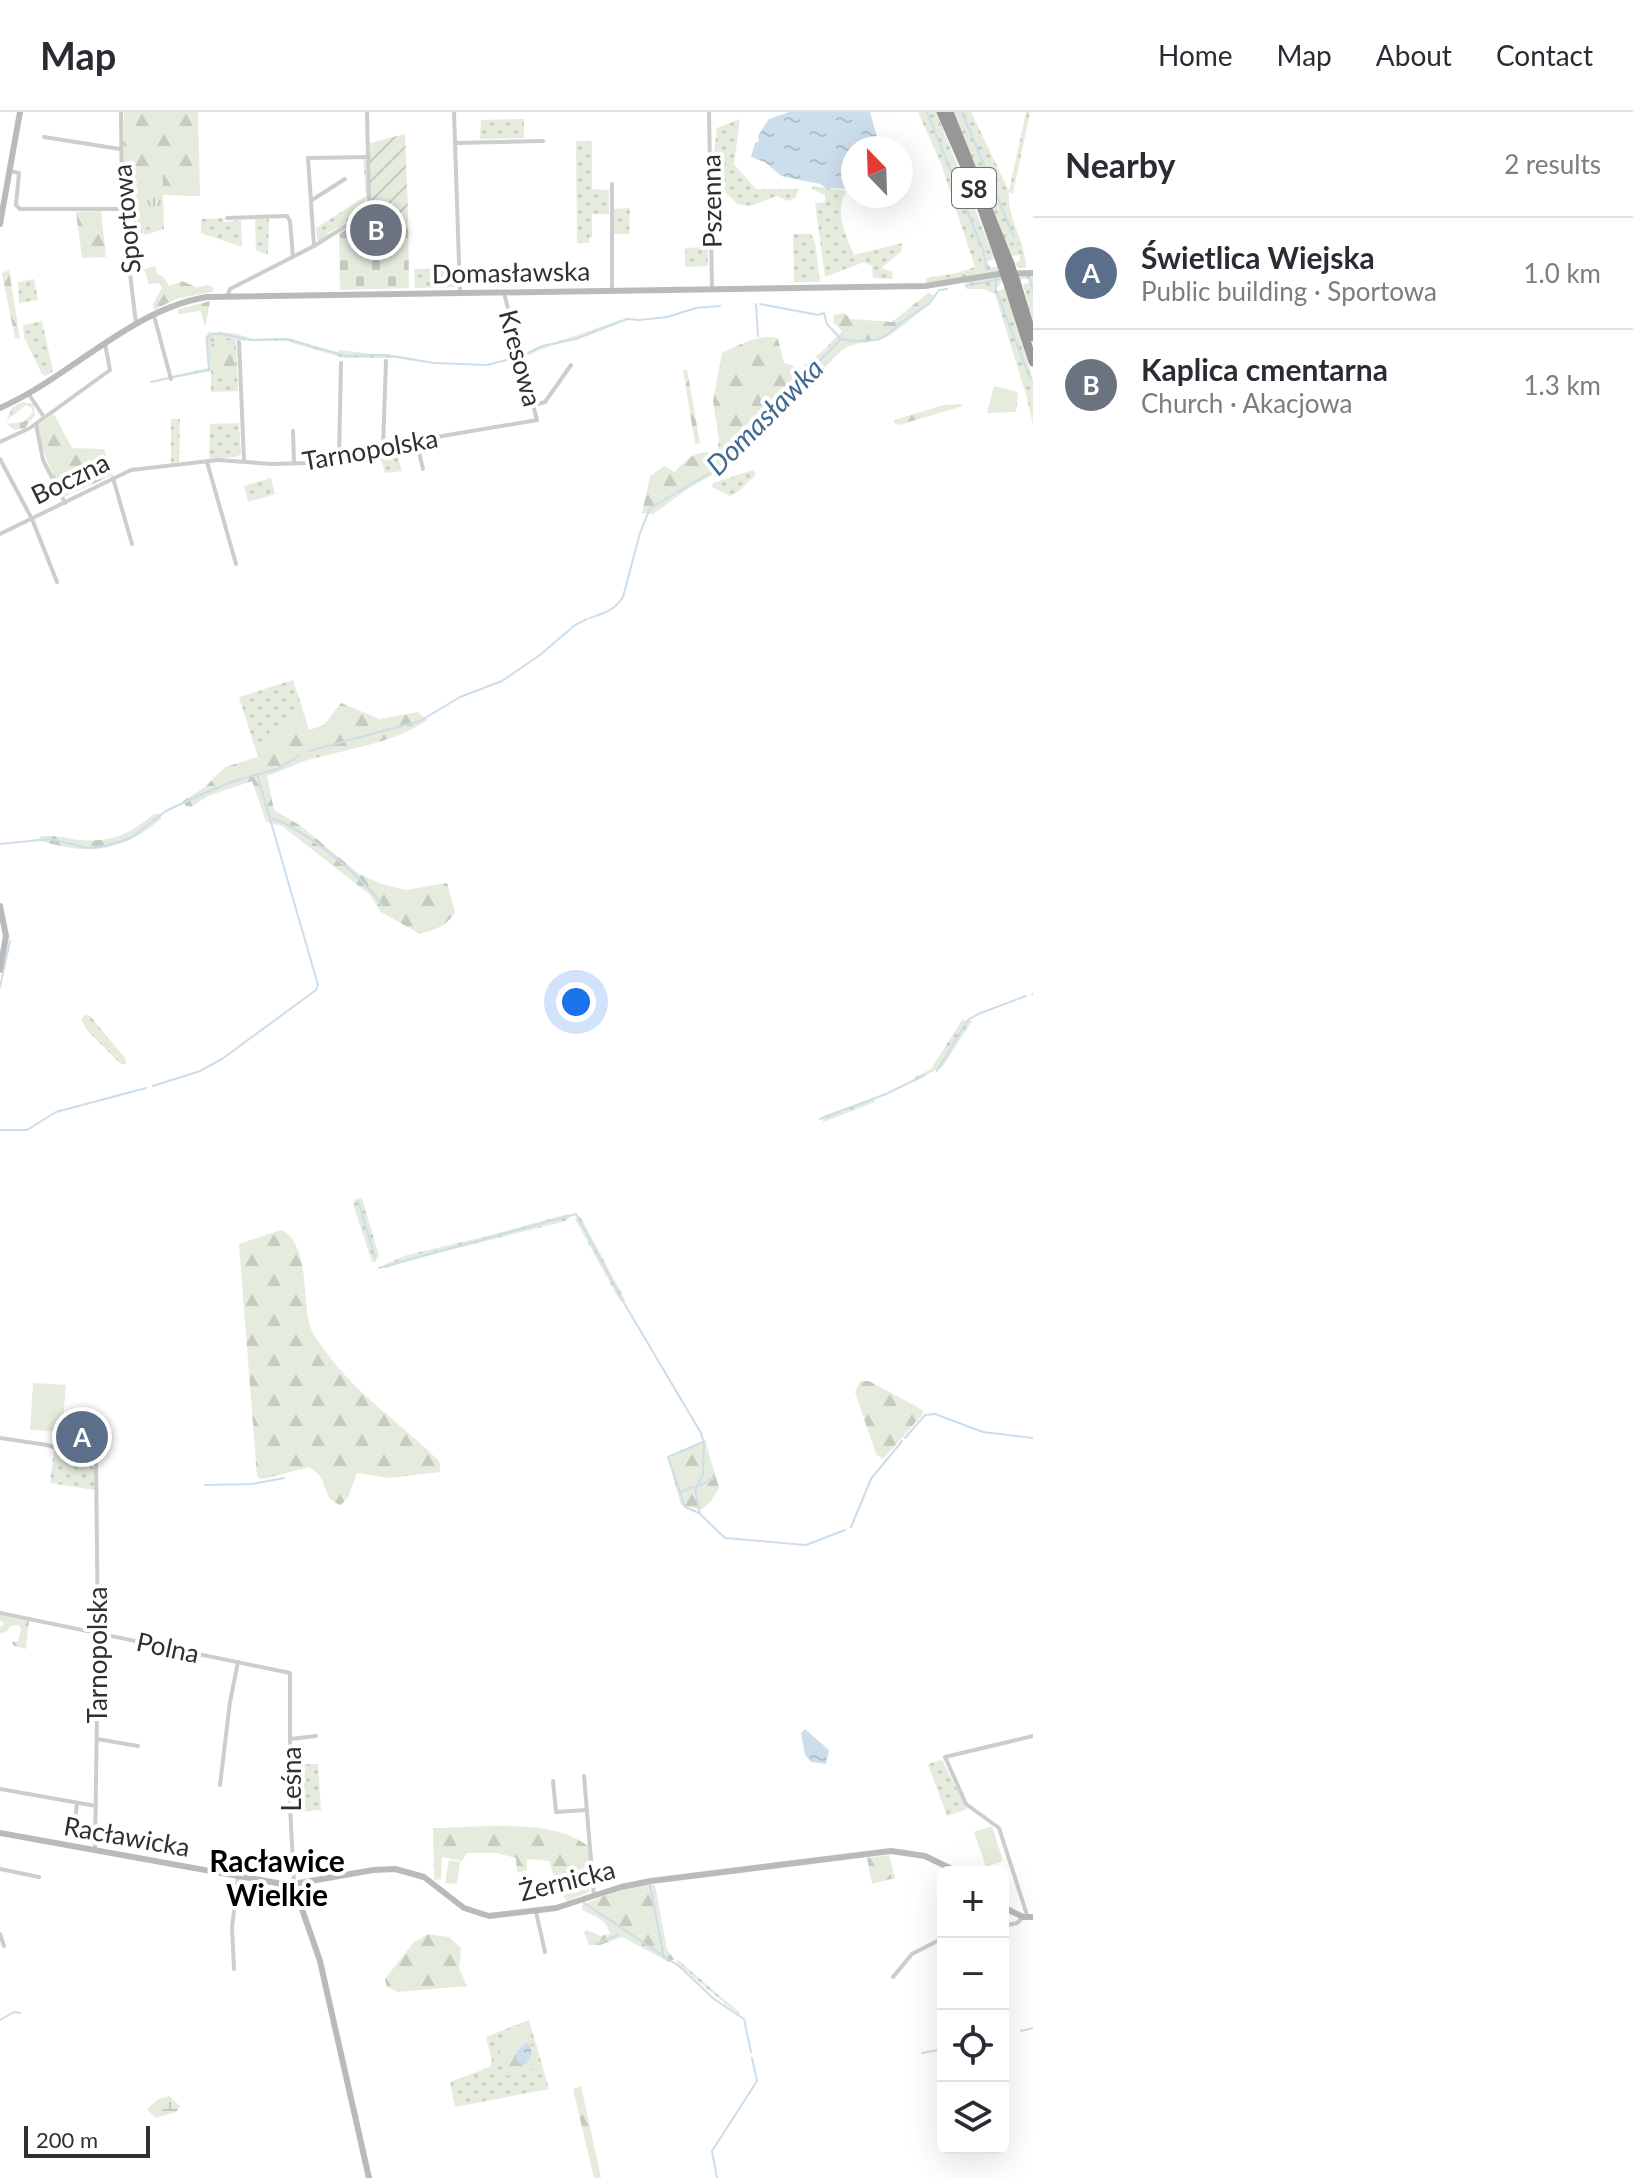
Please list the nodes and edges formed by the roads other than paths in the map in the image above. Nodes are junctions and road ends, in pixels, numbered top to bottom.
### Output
1 (20, 112) edge
2 (121, 112) edge
3 (367, 112) edge
4 (454, 112) edge
5 (709, 112) edge
6 (941, 112) edge
7 (949, 112) edge
8 (44, 137) dead end
9 (543, 141) dead end
10 (455, 143) junction
11 (120, 149) junction
12 (369, 157) junction
13 (9, 171) junction
14 (345, 179) dead end
15 (612, 184) dead end
16 (312, 200) junction
17 (122, 209) junction
18 (227, 218) dead end
19 (0, 224) edge
20 (314, 246) junction
21 (293, 257) junction
22 (1006, 265) junction
23 (1033, 273) edge
24 (1013, 286) junction
25 (712, 289) junction
26 (612, 291) junction
27 (460, 293) junction
28 (504, 293) junction
29 (227, 297) junction
30 (154, 316) junction
31 (137, 325) junction
32 (1033, 337) edge
33 (239, 342) dead end
34 (105, 344) junction
35 (386, 361) dead end
36 (1033, 362) edge
37 (341, 363) dead end
38 (571, 365) dead end
39 (171, 379) dead end
40 (28, 393) junction
41 (533, 405) junction
42 (0, 408) edge
43 (44, 417) junction
44 (533, 421) joint
45 (36, 424) junction
46 (293, 431) dead end
47 (416, 440) junction
48 (0, 442) edge
49 (383, 447) junction
50 (339, 457) junction
51 (0, 459) edge
52 (244, 461) junction
53 (207, 462) junction
54 (294, 463) junction
55 (423, 469) dead end
56 (113, 478) junction
57 (65, 503) junction
58 (32, 519) junction
59 (0, 534) edge
60 (132, 544) dead end
61 (236, 564) dead end
62 (57, 582) dead end
63 (0, 906) edge
64 (0, 970) edge
65 (0, 1438) edge
66 (0, 1613) edge
67 (98, 1633) junction
68 (238, 1662) junction
69 (290, 1673) joint
70 (316, 1736) dead end
71 (1033, 1736) edge
72 (97, 1739) junction
73 (291, 1739) junction
74 (138, 1746) dead end
75 (584, 1776) dead end
76 (553, 1781) dead end
77 (220, 1785) dead end
78 (0, 1789) edge
79 (77, 1803) junction
80 (96, 1806) junction
81 (587, 1810) junction
82 (0, 1833) edge
83 (73, 1837) dead end
84 (95, 1851) junction
85 (946, 1866) edge
86 (0, 1869) edge
87 (39, 1877) dead end
88 (238, 1877) junction
89 (294, 1886) junction
90 (594, 1896) junction
91 (1009, 1909) edge
92 (536, 1912) junction
93 (1028, 1917) edge
94 (1009, 1925) edge
95 (0, 1934) edge
96 (937, 1941) edge
97 (4, 1946) dead end
98 (545, 1952) dead end
99 (234, 1969) dead end
100 (893, 1977) dead end
101 (369, 2178) edge

1 - 13 street
2 - 11 street, Sportowa
3 - 12 street
4 - 10 street
5 - 25 street, Pszenna
6 - 22 highway, S8
7 - 22 highway, S8
8 - 11 street
9 - 10 street
10 - 27 street
11 - 17 street, Sportowa
12 - 16 street
12 - 20 street
13 - 17 street
13 - 19 street
14 - 16 street
15 - 26 street
16 - 20 street
17 - 31 street, Sportowa
18 - 21 street
20 - 21 street
21 - 29 street
22 - 24 highway, S8, bridge
23 - 25 street, Domasławska
24 - 32 highway, S8
24 - 36 highway, S8
25 - 26 street, Domasławska
26 - 28 street, Domasławska
27 - 28 street, Domasławska
27 - 29 street, Domasławska
28 - 41 street, Kresowa
29 - 30 street, Domasławska
30 - 31 street, Domasławska
30 - 39 street
31 - 34 street, Domasławska
33 - 52 street
34 - 40 street, Domasławska
34 - 43 street
35 - 49 street
37 - 50 street
38 - 41 street
40 - 42 street, Domasławska
40 - 43 street
41 - 44 street, Kresowa
43 - 45 street
44 - 47 street, Tarnopolska
45 - 48 street
45 - 57 street
46 - 54 street
47 - 49 street, Tarnopolska
47 - 55 street
49 - 50 street, Tarnopolska
50 - 54 street, Tarnopolska
51 - 58 street
52 - 53 street, Tarnopolska
52 - 54 street, Tarnopolska
53 - 56 street, Boczna
53 - 61 street
56 - 57 street, Boczna
56 - 60 street
57 - 58 street, Boczna
58 - 59 street, Boczna
58 - 62 street
63 - 64 street
65 - 67 street, Tarnopolska
66 - 67 street, Polna
67 - 68 street, Polna
67 - 72 street, Tarnopolska
68 - 69 street, Polna
68 - 77 street
69 - 73 street, Leśna
70 - 73 street
71 - 93 street
72 - 74 street
72 - 80 street, Tarnopolska
73 - 89 street, Leśna
75 - 81 street
76 - 81 street
78 - 79 street
79 - 80 street
79 - 83 street
80 - 84 street, Tarnopolska
81 - 90 street
82 - 84 street, Racławicka
84 - 88 street, Racławicka
85 - 90 street, Żernicka
86 - 87 street
88 - 89 street, Racławicka
88 - 99 street
89 - 92 street, Żernicka
89 - 101 street
90 - 92 street, Żernicka
91 - 93 street
92 - 98 street
93 - 94 street
95 - 97 street
96 - 100 street

